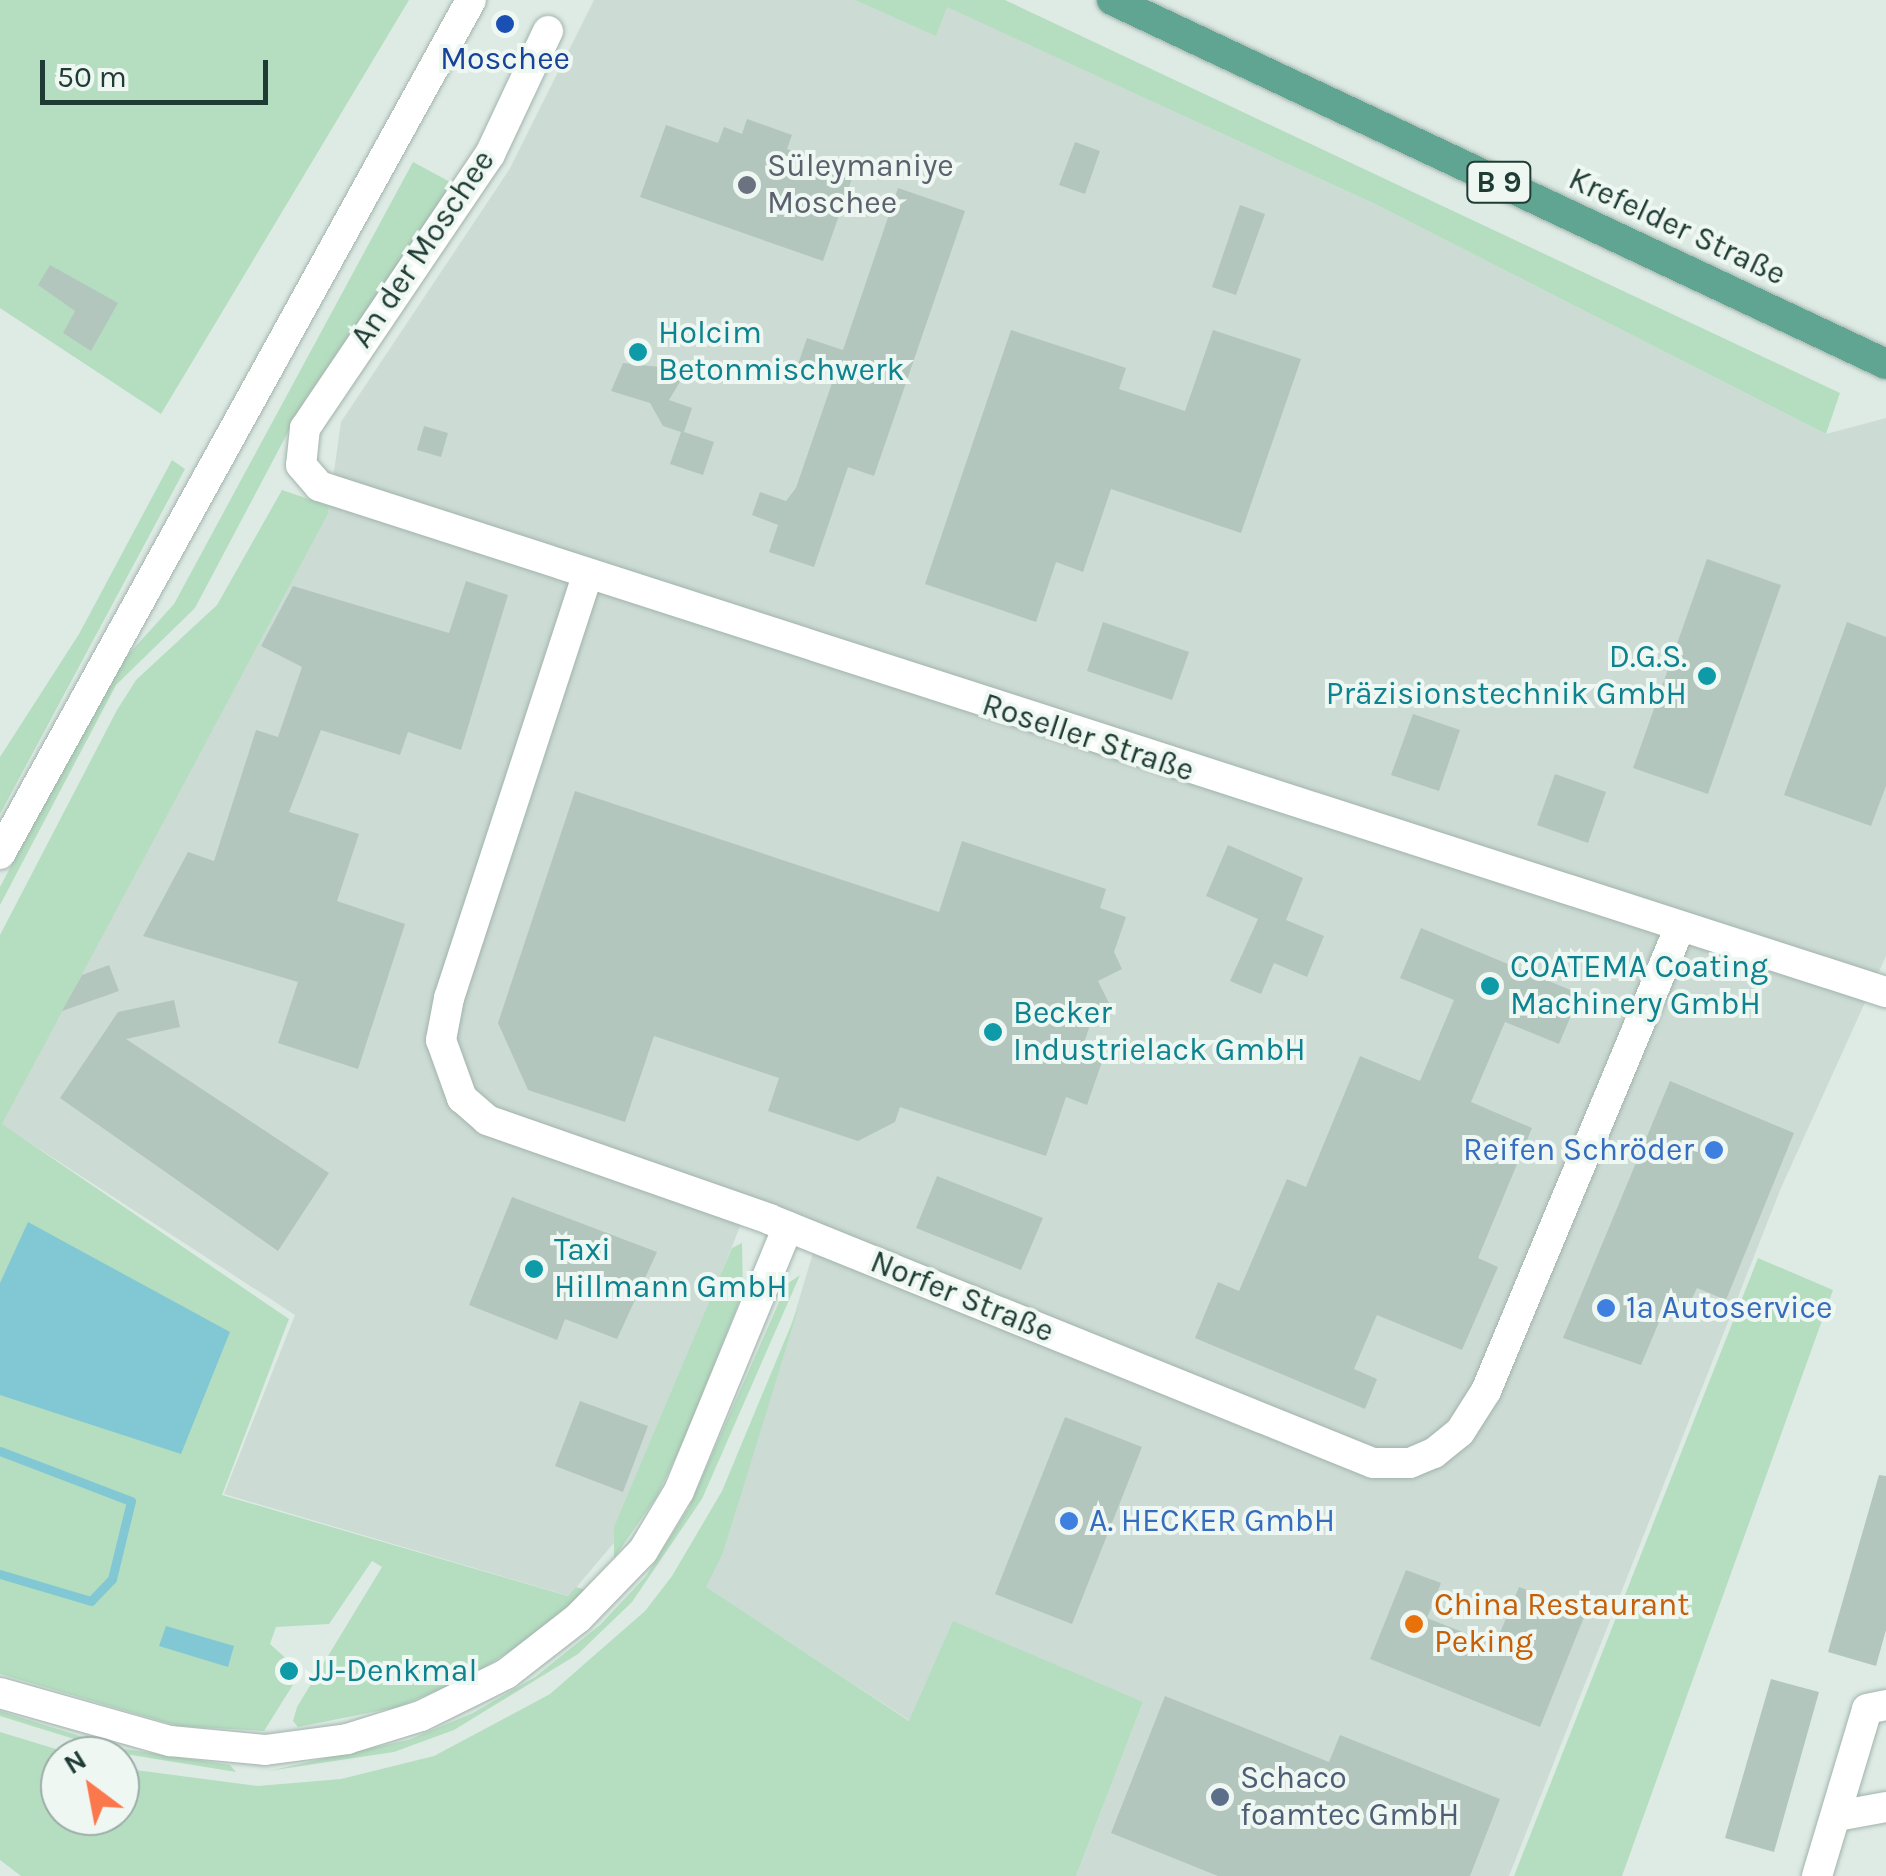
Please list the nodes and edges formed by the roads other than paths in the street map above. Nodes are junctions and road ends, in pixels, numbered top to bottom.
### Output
1 (471, 0) edge
2 (1112, 0) edge
3 (548, 31) dead end
4 (1886, 364) edge
5 (301, 465) joint
6 (588, 576) junction
7 (0, 854) edge
8 (1679, 929) junction
9 (1886, 992) edge
10 (788, 1227) junction
11 (0, 1693) edge
12 (1886, 1704) edge
13 (1886, 1806) edge
14 (1837, 1816) junction
15 (1818, 1876) edge

1 - 7 street
2 - 4 main road, Krefelder Straße / B 9
3 - 5 street, An der Moschee
5 - 6 street, Roseller Straße
6 - 8 street, Roseller Straße
6 - 10 street, Norfer Straße
8 - 9 street, Roseller Straße
8 - 10 street, Norfer Straße
10 - 11 street
12 - 14 street
13 - 14 street
14 - 15 street

